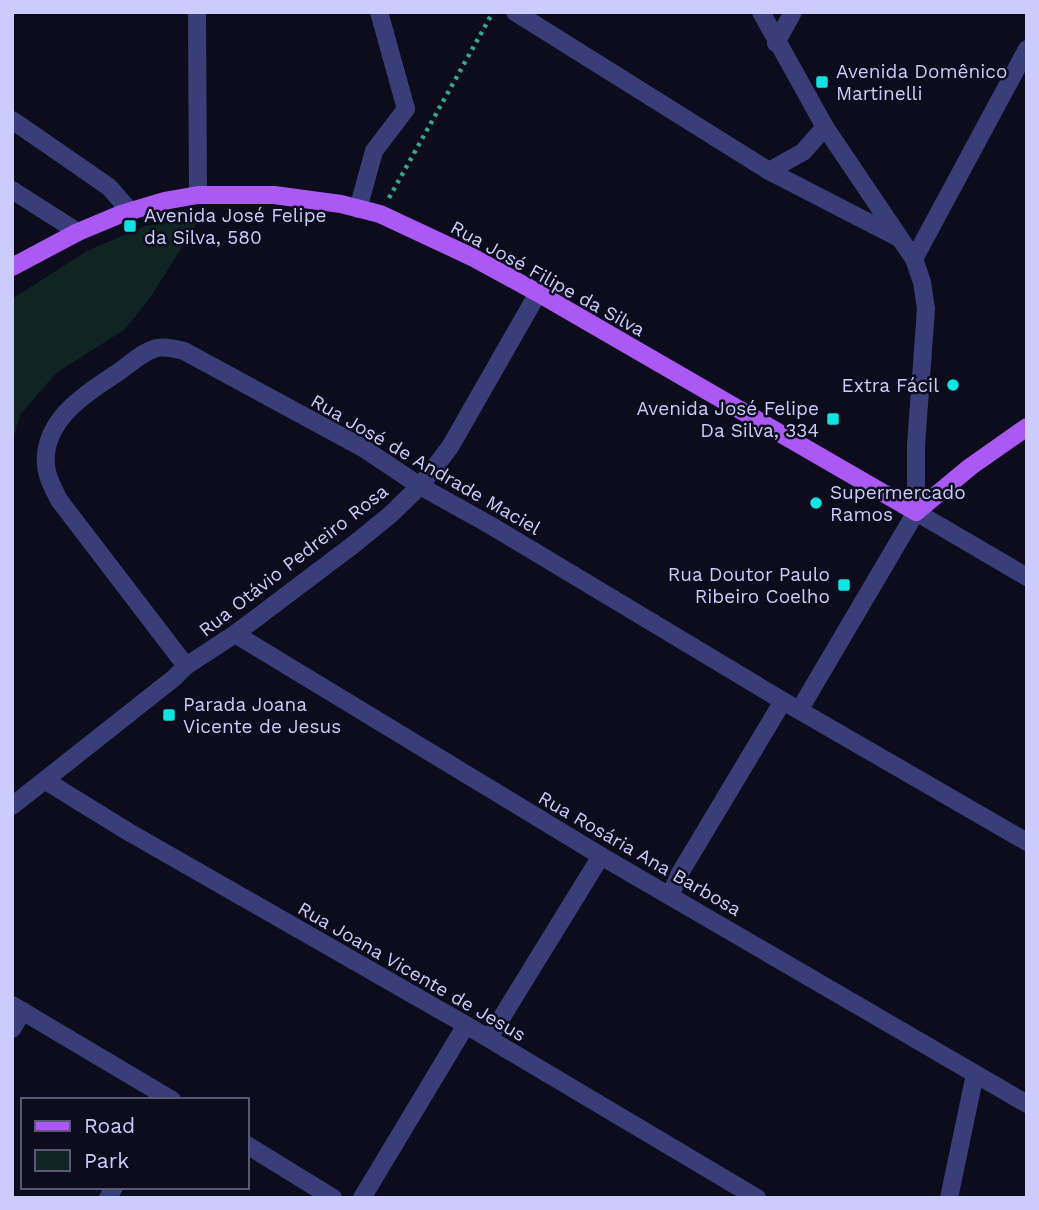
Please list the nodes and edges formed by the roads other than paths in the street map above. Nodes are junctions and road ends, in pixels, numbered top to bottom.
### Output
1 (197, 12) edge
2 (379, 12) edge
3 (515, 12) edge
4 (761, 12) edge
5 (793, 12) edge
6 (533, 17) edge
7 (776, 43) junction
8 (1027, 49) edge
9 (12, 120) edge
10 (825, 127) junction
11 (769, 171) junction
12 (12, 190) edge
13 (198, 195) junction
14 (358, 209) junction
15 (130, 211) junction
16 (78, 232) junction
17 (902, 240) junction
18 (914, 259) junction
19 (12, 268) edge
20 (538, 293) junction
21 (1027, 427) edge
22 (420, 486) junction
23 (916, 512) junction
24 (1027, 577) edge
25 (235, 634) junction
26 (186, 666) junction
27 (783, 701) junction
28 (800, 709) junction
29 (46, 781) junction
30 (12, 806) edge
31 (1027, 842) edge
32 (601, 856) junction
33 (670, 896) junction
34 (18, 1008) edge
35 (467, 1025) junction
36 (12, 1029) edge
37 (489, 1038) junction
38 (975, 1074) junction
39 (168, 1098) edge
40 (1027, 1104) edge
41 (248, 1146) edge
42 (324, 1195) edge
43 (362, 1198) edge
44 (757, 1198) edge
45 (949, 1198) edge

1 - 13 street
2 - 14 street
3 - 6 street
4 - 7 street
5 - 7 street
6 - 11 street
7 - 10 street
8 - 18 street
9 - 15 street
10 - 11 street
10 - 17 street
11 - 17 street
12 - 16 street
13 - 14 main road, Rua José Filipe da Silva
13 - 15 main road, Rua José Filipe da Silva
14 - 20 main road, Rua José Filipe da Silva
15 - 16 main road, Rua José Filipe da Silva
16 - 19 main road, Rua José Filipe da Silva
17 - 18 street
18 - 23 street
20 - 22 street, Rua Otávio Pedreiro Rosa
20 - 23 main road, Rua José Filipe da Silva
21 - 23 main road
22 - 25 street, Rua Otávio Pedreiro Rosa
22 - 26 street, Rua José de Andrade Maciel
22 - 27 street, Rua José de Andrade Maciel
23 - 24 street, Rua José Filipe da Silva
23 - 28 street
25 - 26 street, Rua Otávio Pedreiro Rosa
25 - 32 street, Rua Rosária Ana Barbosa
26 - 29 street, Rua Otávio Pedreiro Rosa
27 - 28 street, Rua José de Andrade Maciel
27 - 33 street
28 - 31 street, Rua José de Andrade Maciel
29 - 30 street, Rua Otávio Pedreiro Rosa
29 - 35 street, Rua Joana Vicente de Jesus
32 - 33 street, Rua Rosária Ana Barbosa
32 - 37 street
33 - 38 street, Rua Rosária Ana Barbosa
34 - 36 street
34 - 39 street
35 - 37 street, Rua Joana Vicente de Jesus
35 - 43 street
37 - 44 street, Rua Joana Vicente de Jesus
38 - 40 street, Rua Rosária Ana Barbosa
38 - 45 street
41 - 42 street

